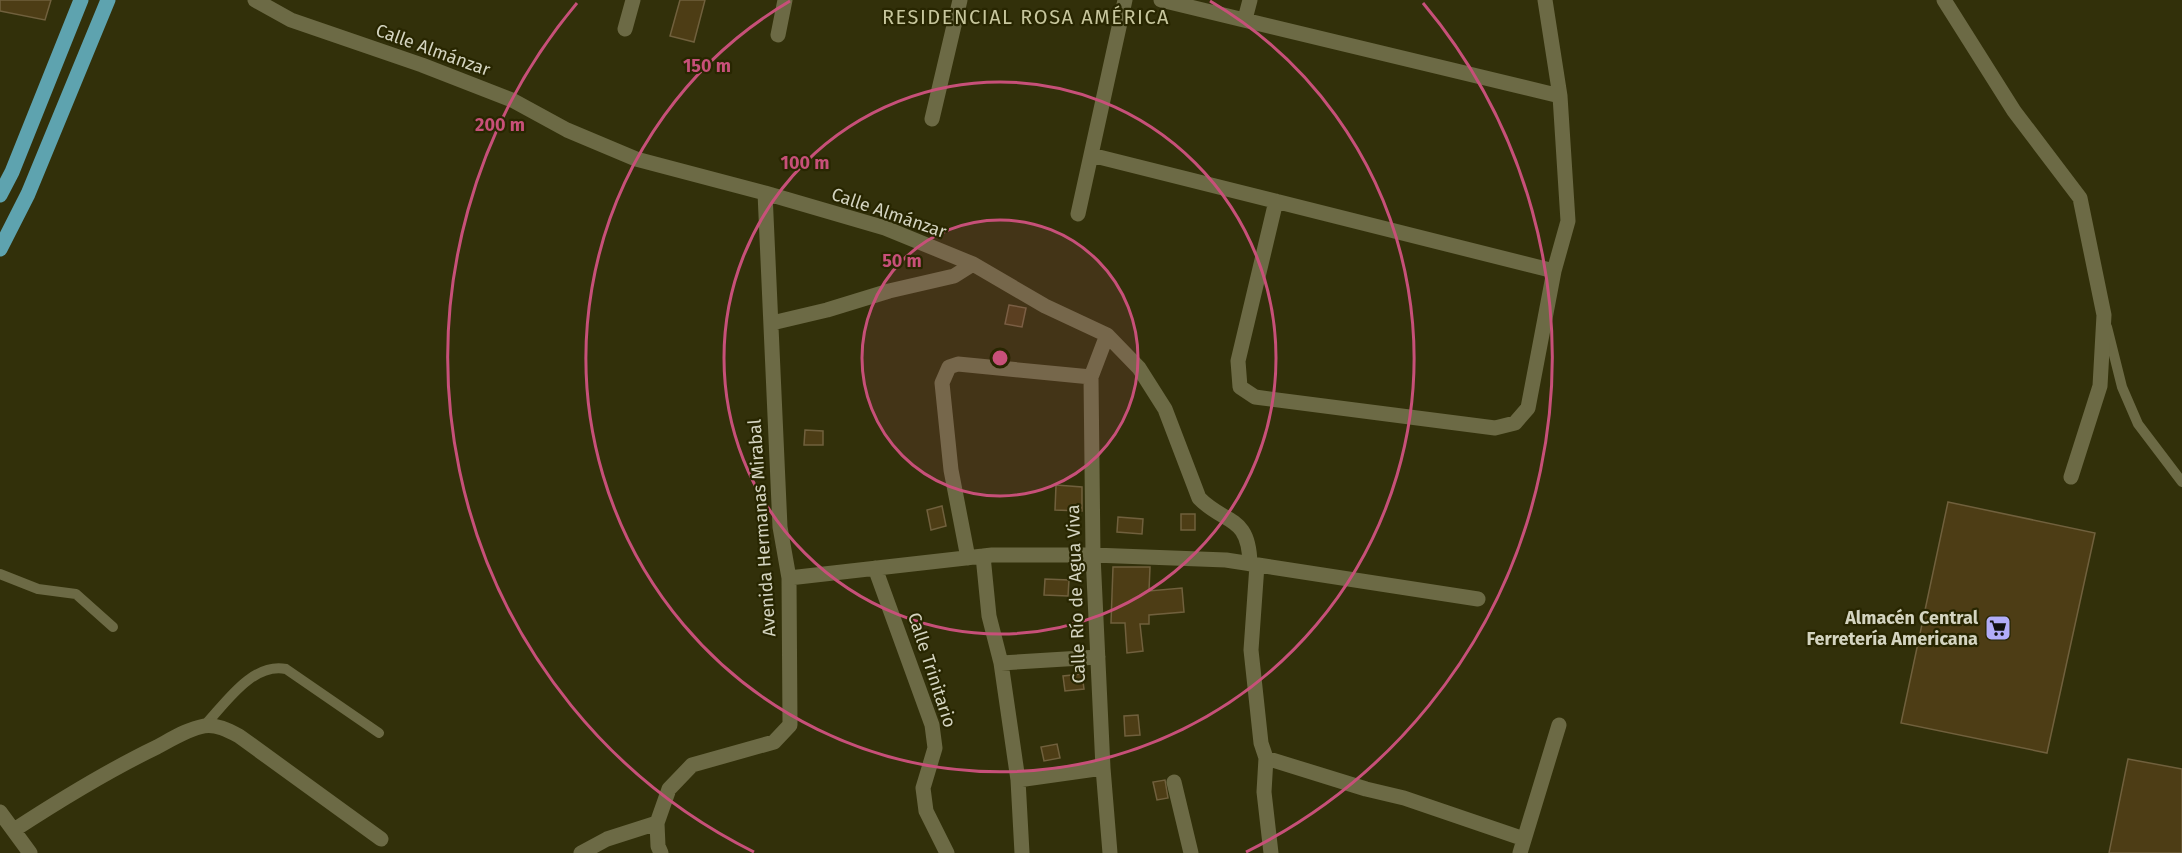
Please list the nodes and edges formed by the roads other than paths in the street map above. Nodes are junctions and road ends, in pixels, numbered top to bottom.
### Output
1 (81, 0) edge
2 (108, 0) edge
3 (255, 0) edge
4 (633, 0) edge
5 (785, 0) edge
6 (960, 0) edge
7 (1125, 0) edge
8 (1161, 0) edge
9 (1250, 0) edge
10 (1545, 0) edge
11 (1944, 0) edge
12 (1245, 19) junction
13 (625, 29) dead end
14 (778, 35) dead end
15 (1560, 96) junction
16 (932, 119) dead end
17 (1091, 154) junction
18 (765, 193) junction
19 (0, 195) edge
20 (1276, 201) junction
21 (1078, 214) dead end
22 (0, 249) edge
23 (973, 264) junction
24 (1554, 271) junction
25 (2104, 315) junction
26 (772, 322) junction
27 (1107, 335) junction
28 (1091, 377) junction
29 (2071, 477) dead end
30 (2182, 482) edge
31 (1093, 555) junction
32 (976, 557) junction
33 (1253, 564) junction
34 (875, 568) junction
35 (0, 574) edge
36 (789, 578) junction
37 (1478, 599) dead end
38 (113, 627) dead end
39 (1098, 657) junction
40 (1001, 663) junction
41 (1559, 725) dead end
42 (204, 726) junction
43 (379, 733) dead end
44 (1266, 758) junction
45 (1103, 768) junction
46 (1018, 780) junction
47 (1174, 782) dead end
48 (0, 812) edge
49 (657, 823) junction
50 (14, 830) junction
51 (381, 839) dead end
52 (1522, 846) edge
53 (30, 853) edge
54 (581, 853) edge
55 (661, 853) edge
56 (947, 853) edge
57 (1022, 853) edge
58 (1110, 853) edge
59 (1191, 853) edge
60 (1271, 853) edge

1 - 19 main road
2 - 22 main road
3 - 18 street, Calle Almánzar
4 - 13 street
5 - 14 street
6 - 16 street
7 - 17 street
8 - 12 street
9 - 12 street
10 - 15 street
11 - 25 street
12 - 15 street
15 - 24 street
17 - 20 street
17 - 21 street
18 - 23 street, Calle Almánzar
18 - 26 street, Avenida Hermanas Mirabal
20 - 24 street
20 - 24 street
23 - 26 street
23 - 27 street, Calle Almánzar
25 - 29 street
25 - 30 lane
26 - 36 street, Avenida Hermanas Mirabal
27 - 28 street, Calle Río de Agua Viva
27 - 33 street, Calle Almánzar
28 - 31 street, Calle Río de Agua Viva
28 - 32 street
31 - 32 street
31 - 33 street
31 - 39 street, Calle Río de Agua Viva
32 - 34 street
32 - 40 street
33 - 37 street
33 - 44 street, Calle Almánzar
34 - 36 street
34 - 56 street, Calle Trinitario
35 - 38 lane
36 - 49 street, Avenida Hermanas Mirabal
39 - 40 street
39 - 45 street, Calle Río de Agua Viva
40 - 46 street
41 - 52 street
42 - 43 lane
42 - 50 street
42 - 51 street
44 - 52 street
44 - 60 street, Calle Almánzar
45 - 46 street
45 - 58 street, Calle Río de Agua Viva
46 - 57 street
47 - 59 street
48 - 50 street
49 - 54 street
49 - 55 street, Avenida Hermanas Mirabal
50 - 53 street

